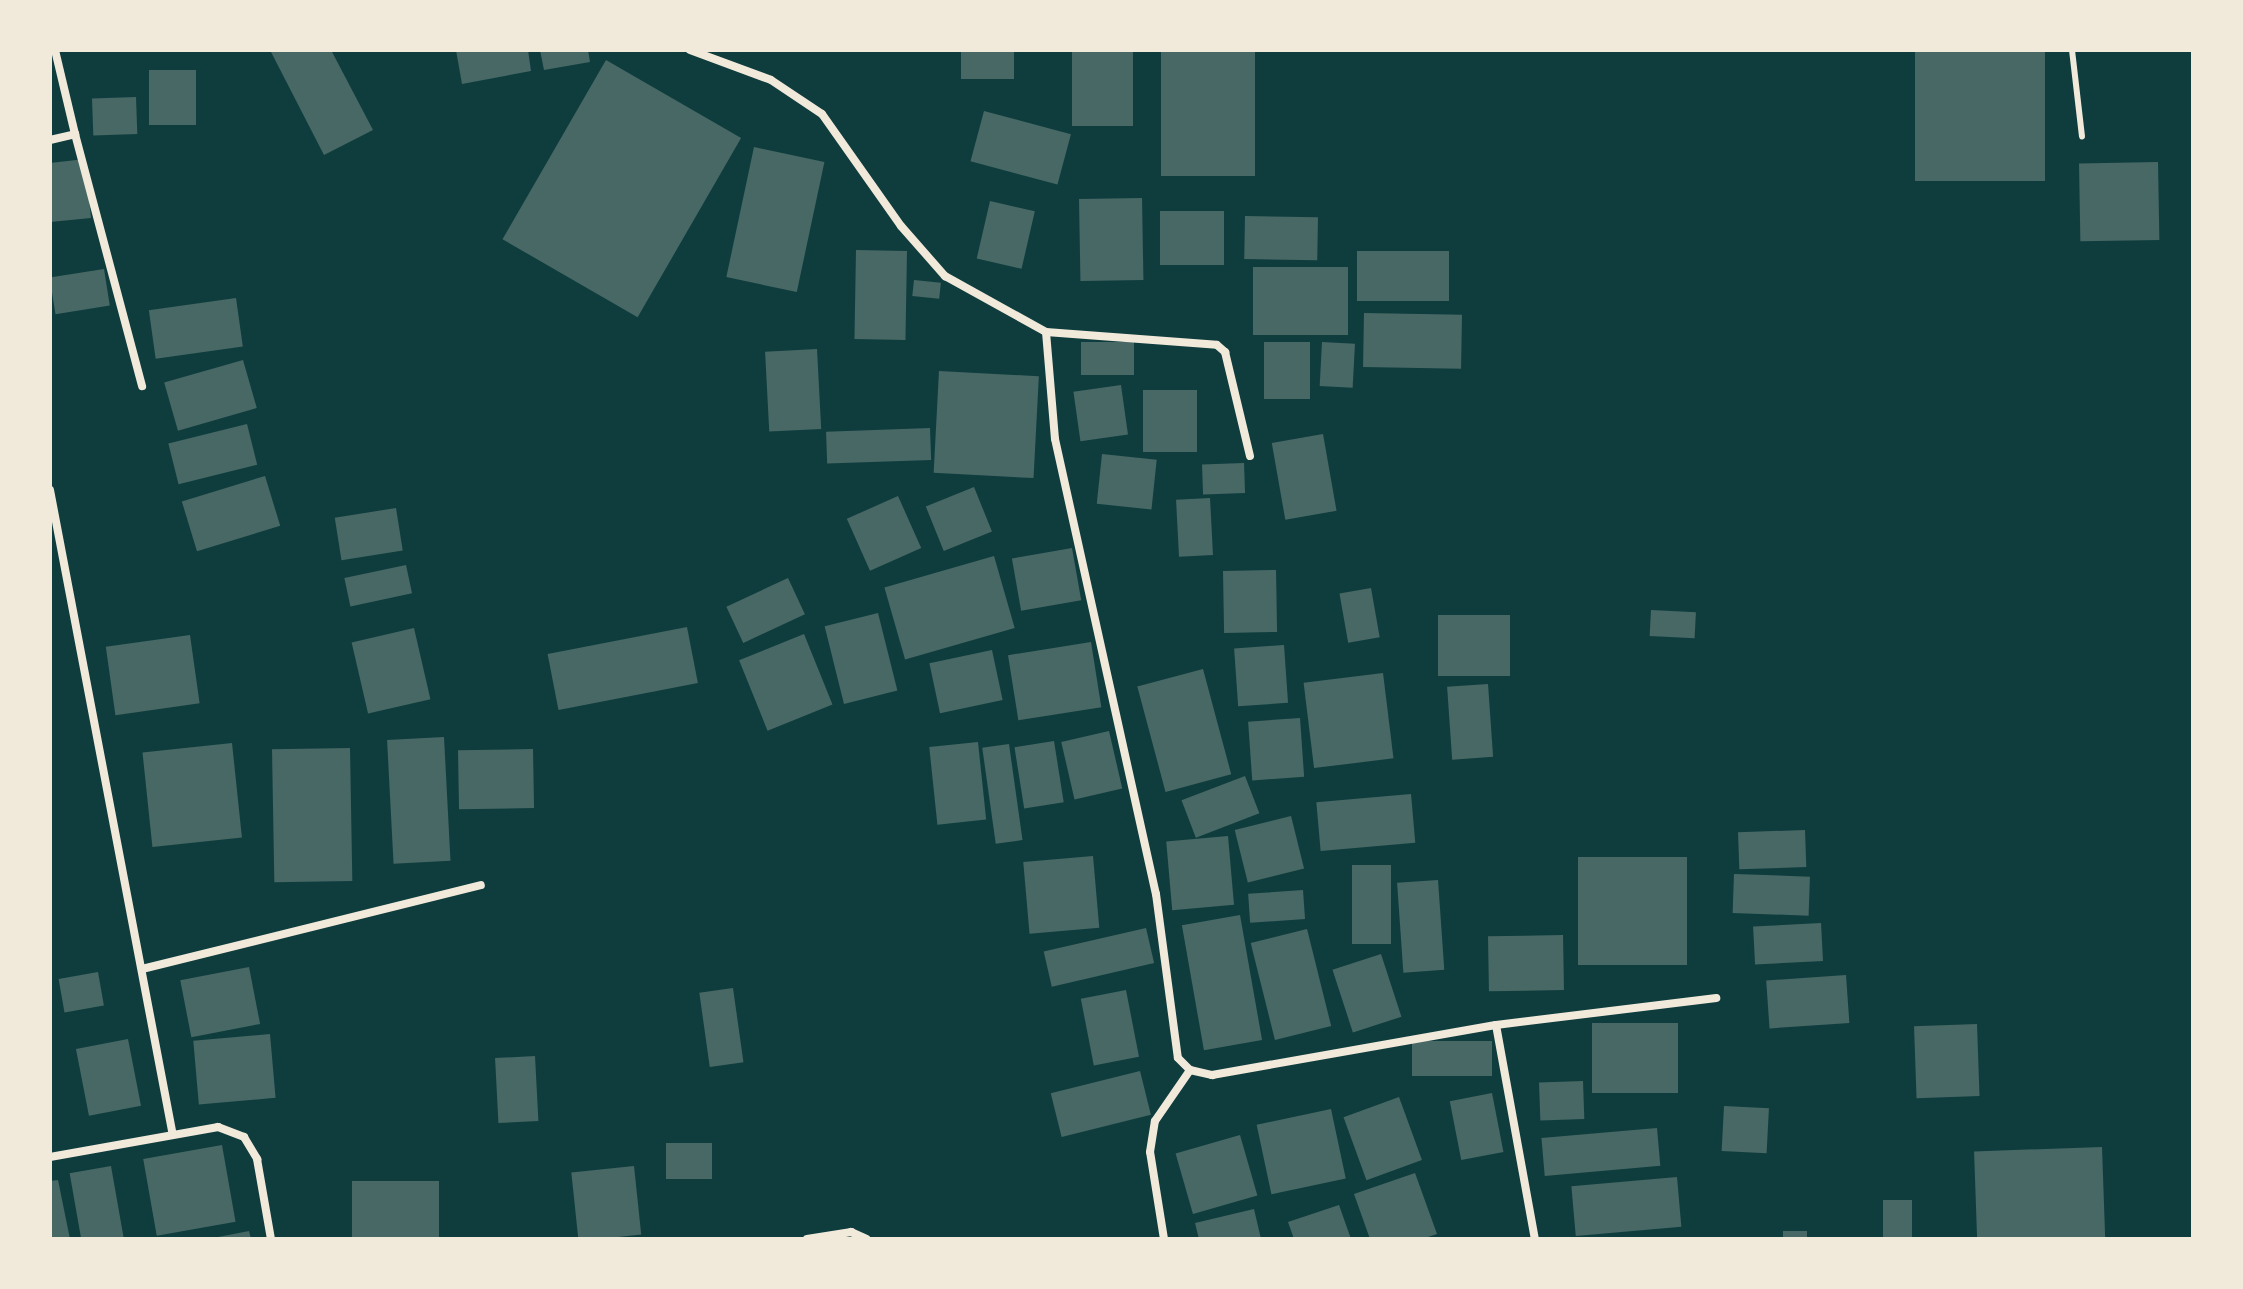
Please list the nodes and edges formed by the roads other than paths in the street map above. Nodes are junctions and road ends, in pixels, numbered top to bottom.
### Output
1 (55, 50) edge
2 (690, 50) edge
3 (2072, 50) edge
4 (75, 134) junction
5 (2082, 136) dead end
6 (50, 140) edge
7 (1046, 332) junction
8 (142, 386) dead end
9 (1250, 456) dead end
10 (50, 490) edge
11 (481, 885) dead end
12 (142, 969) junction
13 (1716, 998) dead end
14 (1496, 1025) junction
15 (1190, 1070) junction
16 (172, 1131) junction
17 (50, 1157) edge
18 (271, 1239) edge
19 (807, 1239) edge
20 (867, 1239) edge
21 (1164, 1239) edge
22 (1535, 1239) edge

1 - 4 street
2 - 7 street
3 - 5 lane
4 - 6 street
4 - 8 street
7 - 9 street
7 - 15 street
10 - 12 street
11 - 12 street
12 - 16 street
13 - 14 street
14 - 15 street
14 - 22 street
15 - 21 street
16 - 17 street
16 - 18 street
19 - 20 street

